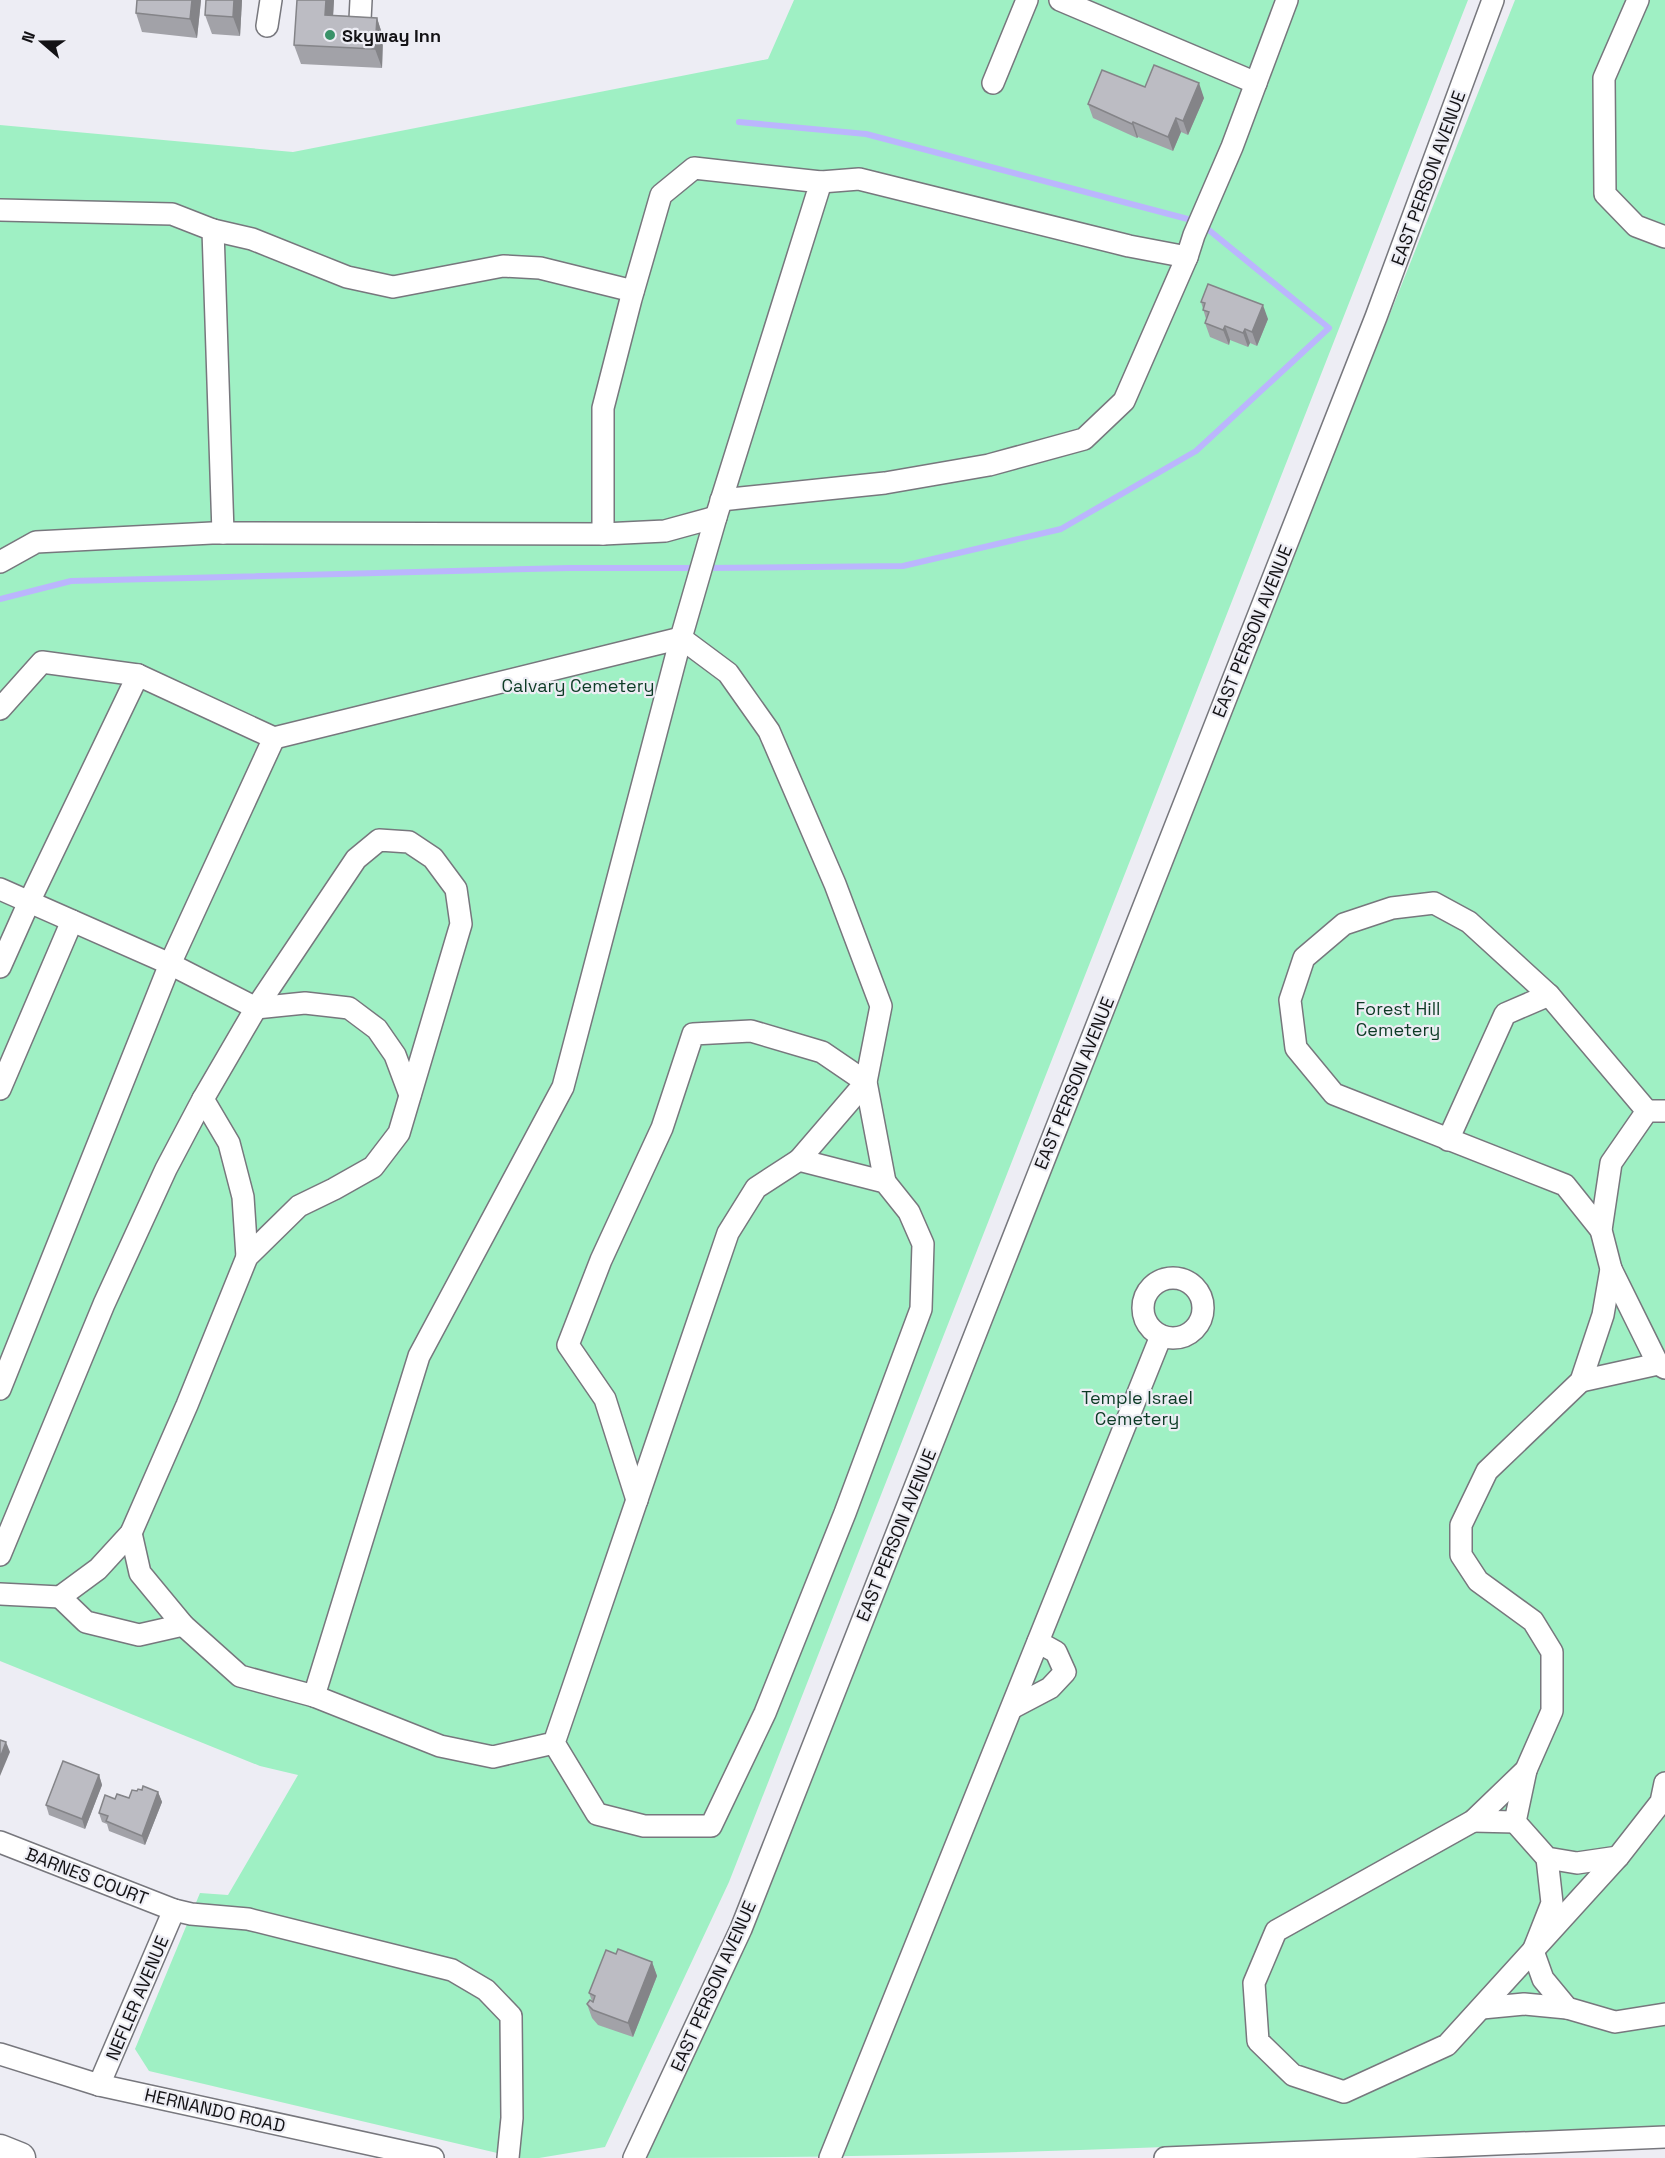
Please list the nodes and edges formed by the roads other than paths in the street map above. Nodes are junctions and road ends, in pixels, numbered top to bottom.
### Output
1 (271, 0) edge
2 (1027, 0) edge
3 (1060, 0) edge
4 (1287, 0) edge
5 (1493, 0) edge
6 (1638, 0) edge
7 (267, 26) dead end
8 (1256, 82) junction
9 (993, 83) dead end
10 (821, 182) junction
11 (0, 210) edge
12 (213, 230) junction
13 (1665, 237) edge
14 (1187, 257) junction
15 (633, 291) junction
16 (719, 508) junction
17 (223, 533) junction
18 (603, 534) junction
19 (0, 562) edge
20 (681, 638) junction
21 (138, 675) junction
22 (0, 709) edge
23 (274, 738) junction
24 (0, 889) edge
25 (29, 902) junction
26 (72, 921) junction
27 (170, 964) junction
28 (0, 967) edge
29 (1549, 995) junction
30 (256, 1008) junction
31 (866, 1082) junction
32 (0, 1089) edge
33 (410, 1095) junction
34 (203, 1099) junction
35 (1656, 1111) edge
36 (1448, 1140) junction
37 (799, 1160) junction
38 (885, 1182) junction
39 (1601, 1230) junction
40 (247, 1257) junction
41 (1611, 1269) junction
42 (1161, 1336) dead end
43 (1661, 1366) edge
44 (1581, 1381) junction
45 (0, 1389) edge
46 (637, 1500) junction
47 (132, 1533) junction
48 (0, 1555) edge
49 (0, 1594) edge
50 (60, 1597) junction
51 (183, 1625) junction
52 (1038, 1642) junction
53 (314, 1696) junction
54 (1012, 1708) junction
55 (554, 1743) junction
56 (1526, 1770) junction
57 (1665, 1783) edge
58 (1473, 1821) junction
59 (1515, 1822) junction
60 (0, 1842) edge
61 (1618, 1857) junction
62 (1547, 1858) junction
63 (174, 1910) junction
64 (1533, 1951) junction
65 (1482, 2008) junction
66 (1567, 2008) junction
67 (1665, 2013) edge
68 (0, 2054) edge
69 (99, 2085) junction
70 (1665, 2137) edge
71 (0, 2150) edge
72 (20, 2158) edge
73 (433, 2158) edge
74 (508, 2158) edge
75 (634, 2158) edge
76 (830, 2158) edge
77 (1165, 2158) edge

1 - 7 street
2 - 9 street
3 - 8 street
4 - 8 street
5 - 75 street, EAST PERSON AVENUE
6 - 13 street
8 - 14 street
10 - 14 street
10 - 15 street
10 - 16 street
11 - 12 street
12 - 15 street
12 - 17 street
14 - 16 street
15 - 18 street
16 - 18 street
16 - 20 street
17 - 18 street
17 - 19 street
20 - 23 street
20 - 31 street
20 - 53 street
21 - 22 street
21 - 23 street
21 - 25 street
23 - 27 street
24 - 25 street
25 - 26 street
25 - 28 street
26 - 27 street
26 - 32 street
27 - 30 street
27 - 45 street
29 - 35 street
29 - 36 street
29 - 36 street
30 - 33 street
30 - 33 street
30 - 34 street
31 - 37 street
31 - 38 street
31 - 46 street
33 - 40 street
34 - 40 street
34 - 48 street
35 - 39 street
36 - 39 street
37 - 38 street
37 - 46 street
38 - 55 street
39 - 41 street
40 - 47 street
41 - 43 street
41 - 44 street
42 - 52 street
43 - 44 street
44 - 56 street
46 - 55 street
47 - 50 street
47 - 51 street
49 - 50 street
50 - 51 street
51 - 53 street
52 - 54 street
52 - 54 street
53 - 55 street
54 - 76 street
56 - 58 street
56 - 59 street
57 - 61 street
58 - 59 street
58 - 65 street
59 - 62 street
60 - 63 street, BARNES COURT
61 - 62 street
61 - 64 street
62 - 64 street
63 - 69 street, NEFLER AVENUE
63 - 74 street, BARNES COURT
64 - 65 street
64 - 66 street
65 - 66 street
66 - 67 street
68 - 69 street, HERNANDO ROAD
69 - 73 street, HERNANDO ROAD
70 - 77 street
71 - 72 highway

